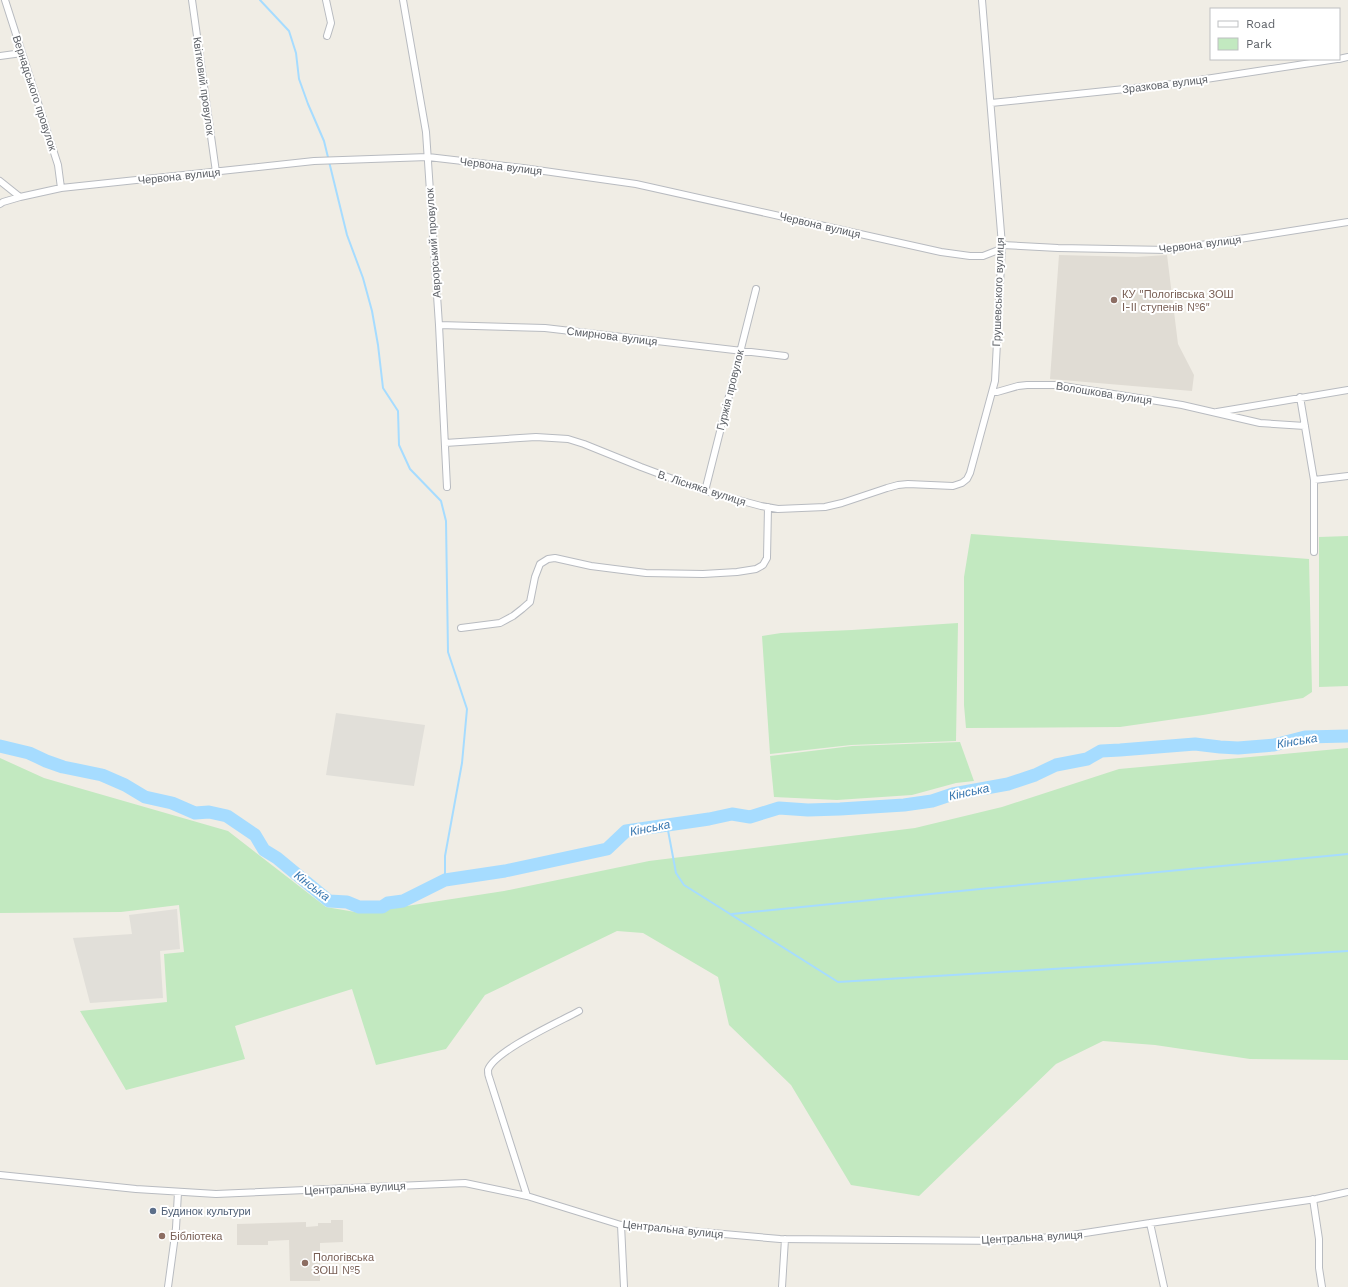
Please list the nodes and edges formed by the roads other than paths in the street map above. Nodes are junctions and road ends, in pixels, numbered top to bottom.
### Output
1 (5, 0) edge
2 (192, 0) edge
3 (326, 0) edge
4 (403, 0) edge
5 (982, 0) edge
6 (327, 36) dead end
7 (22, 53) junction
8 (0, 56) edge
9 (1331, 60) edge
10 (991, 103) junction
11 (428, 157) junction
12 (216, 172) junction
13 (0, 181) edge
14 (60, 188) junction
15 (20, 197) junction
16 (0, 204) edge
17 (1348, 222) edge
18 (1002, 247) junction
19 (756, 289) dead end
20 (439, 325) junction
21 (740, 351) junction
22 (785, 356) dead end
23 (1348, 390) edge
24 (993, 391) junction
25 (1300, 397) junction
26 (1214, 413) junction
27 (1305, 426) junction
28 (445, 443) junction
29 (1348, 476) edge
30 (1314, 480) junction
31 (962, 483) joint
32 (447, 487) dead end
33 (705, 491) junction
34 (768, 507) junction
35 (1314, 552) dead end
36 (461, 628) dead end
37 (579, 1011) dead end
38 (0, 1175) edge
39 (178, 1192) junction
40 (1348, 1192) edge
41 (527, 1196) junction
42 (1313, 1199) junction
43 (1150, 1222) junction
44 (621, 1225) junction
45 (785, 1239) junction
46 (168, 1287) edge
47 (624, 1287) edge
48 (782, 1287) edge
49 (1164, 1287) edge
50 (1322, 1287) edge

1 - 7 street, Вернадського провулок
2 - 12 street, Квітковий провулок
3 - 6 street
4 - 11 street, Аврорський провулок
5 - 10 street, Грушевського вулиця
7 - 8 street
7 - 14 street, Вернадського провулок
9 - 10 street, Зразкова вулиця
10 - 18 street, Грушевського вулиця
11 - 12 street, Червона вулиця
11 - 18 street, Червона вулиця
11 - 20 street, Аврорський провулок
12 - 14 street, Червона вулиця
13 - 15 street
14 - 15 street, Червона вулиця
15 - 16 street
17 - 18 street, Червона вулиця
18 - 24 street, Грушевського вулиця
19 - 21 street, Гуржія провулок
20 - 21 street, Смирнова вулиця
20 - 28 street, Аврорський провулок
21 - 22 street, Смирнова вулиця
21 - 33 street, Гуржія провулок
23 - 25 street, Волошкова вулиця
24 - 26 street, Волошкова вулиця
24 - 31 street, Грушевського вулиця
25 - 26 street, Волошкова вулиця
25 - 27 street
26 - 27 street, Волошкова вулиця
27 - 30 street
28 - 32 street, Аврорський провулок
28 - 33 street, В. Лісняка вулиця
29 - 30 street
30 - 35 street
31 - 34 street, В. Лісняка вулиця
33 - 34 street, В. Лісняка вулиця
34 - 36 street
37 - 41 street
38 - 39 street, Центральна вулиця
39 - 41 street, Центральна вулиця
39 - 46 street
40 - 42 street, Центральна вулиця
41 - 44 street, Центральна вулиця
42 - 43 street, Центральна вулиця
42 - 50 street
43 - 45 street, Центральна вулиця
43 - 49 street
44 - 45 street, Центральна вулиця
44 - 47 street
45 - 48 street

